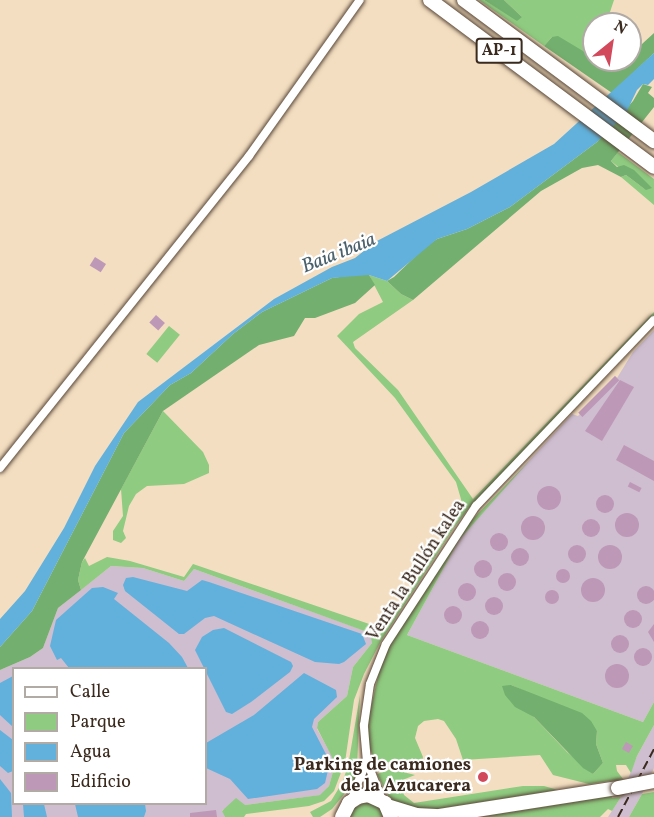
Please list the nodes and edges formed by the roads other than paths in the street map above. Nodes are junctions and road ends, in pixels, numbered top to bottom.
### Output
1 (360, 0) edge
2 (430, 0) edge
3 (464, 0) edge
4 (654, 141) edge
5 (654, 167) edge
6 (654, 320) edge
7 (0, 468) edge
8 (367, 762) junction
9 (654, 782) edge
10 (351, 801) junction
11 (387, 808) edge
12 (434, 816) edge
13 (333, 817) edge
14 (342, 817) edge

1 - 7 street
2 - 5 highway, AP-1
3 - 4 highway, AP-1
6 - 8 street, Venta la Bullón kalea
8 - 10 street
8 - 11 street
9 - 12 highway, bridge
10 - 11 highway
10 - 13 highway
10 - 14 highway
11 - 12 highway

